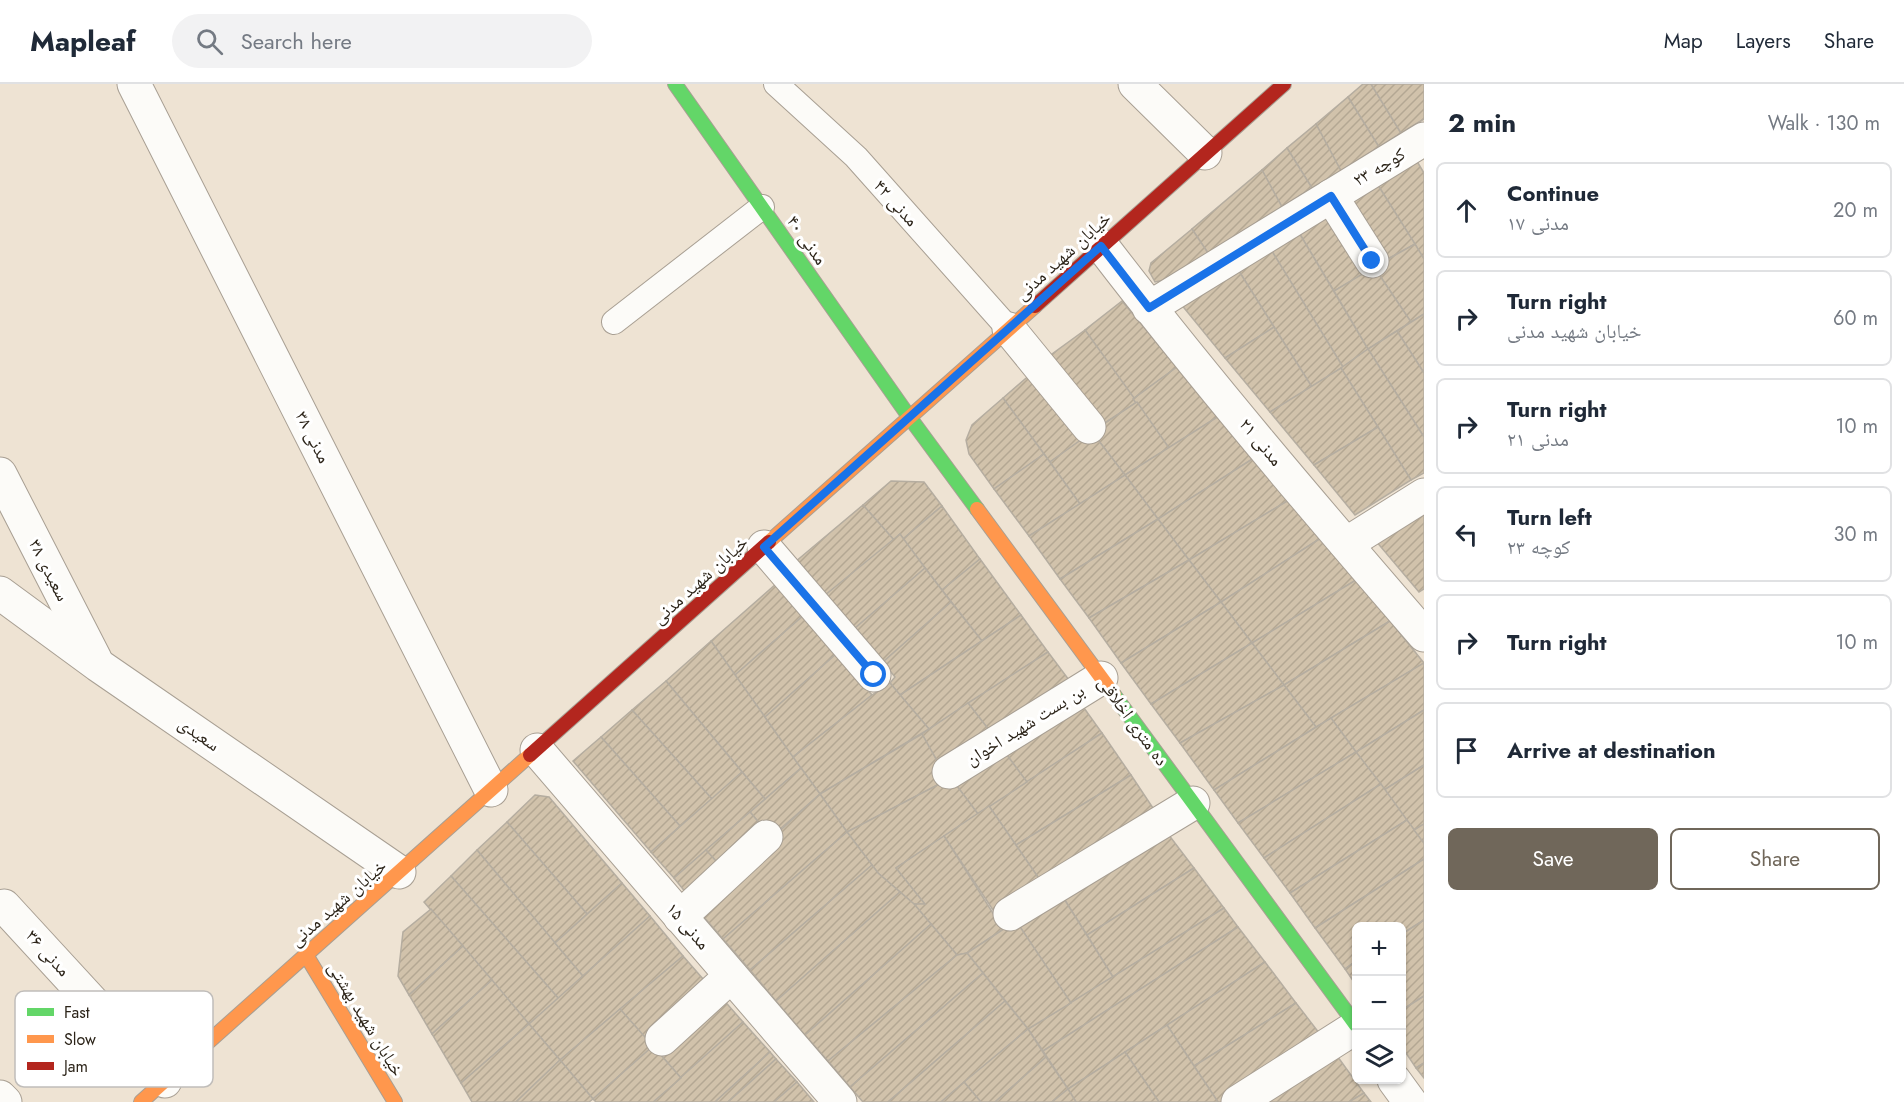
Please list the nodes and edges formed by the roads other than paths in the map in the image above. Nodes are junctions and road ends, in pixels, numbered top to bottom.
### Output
1 (134, 84) edge
2 (675, 84) edge
3 (776, 84) edge
4 (1135, 84) edge
5 (1284, 84) edge
6 (1424, 139) edge
7 (1206, 153) junction
8 (1331, 196) junction
9 (762, 207) junction
10 (1101, 246) junction
11 (1372, 261) dead end
12 (1149, 308) junction
13 (614, 322) dead end
14 (1009, 329) junction
15 (910, 418) junction
16 (1089, 427) dead end
17 (0, 474) edge
18 (1424, 495) edge
19 (1346, 544) junction
20 (764, 547) junction
21 (0, 593) edge
22 (1424, 635) edge
23 (98, 665) junction
24 (874, 675) dead end
25 (1101, 678) junction
26 (537, 750) junction
27 (950, 772) dead end
28 (491, 790) junction
29 (1193, 803) junction
30 (766, 837) dead end
31 (399, 872) junction
32 (4, 906) dead end
33 (1010, 914) dead end
34 (680, 917) junction
35 (306, 955) junction
36 (731, 976) junction
37 (72, 991) edge
38 (1352, 1021) edge
39 (1352, 1029) edge
40 (213, 1038) edge
41 (662, 1039) dead end
42 (1397, 1084) edge
43 (0, 1097) edge
44 (5, 1102) edge
45 (395, 1102) edge
46 (840, 1102) edge
47 (1238, 1102) edge
48 (1410, 1102) edge

1 - 28 street, مدنی ۳۸
2 - 9 street, مدنی ۴۰
3 - 14 lane, مدنی ۴۲
4 - 7 street
5 - 7 street, خیابان شهید مدنی
6 - 8 street, کوچه ۲۳
7 - 10 street, خیابان شهید مدنی
8 - 11 street
8 - 12 street, کوچه ۲۳
9 - 13 lane
9 - 15 street, مدنی ۴۰
10 - 12 street, مدنی ۲۱
10 - 14 street, خیابان شهید مدنی
12 - 19 street, مدنی ۲۱
14 - 15 street, خیابان شهید مدنی
14 - 16 street
15 - 20 street, خیابان شهید مدنی
15 - 25 street, ده متری اخلاقی
17 - 23 street, سعیدی ۳۸
18 - 19 street
19 - 22 street, مدنی ۲۱
20 - 24 street
20 - 26 street, خیابان شهید مدنی
21 - 23 street, سعیدی
23 - 31 street, سعیدی
25 - 27 street, بن بست شهید اخوان
25 - 29 street, ده متری اخلاقی
26 - 28 street, خیابان شهید مدنی
26 - 34 street, مدنی ۱۵
28 - 31 street, خیابان شهید مدنی
29 - 33 street
29 - 38 street, ده متری اخلاقی
30 - 34 street
31 - 35 street, خیابان شهید مدنی
32 - 37 street, مدنی ۳۶
34 - 36 street, مدنی ۱۵
35 - 40 street, خیابان شهید مدنی
35 - 45 street, خیابان شهید بهشتی
36 - 41 street
36 - 46 street, مدنی ۱۵
39 - 47 street
42 - 48 street
43 - 44 street

